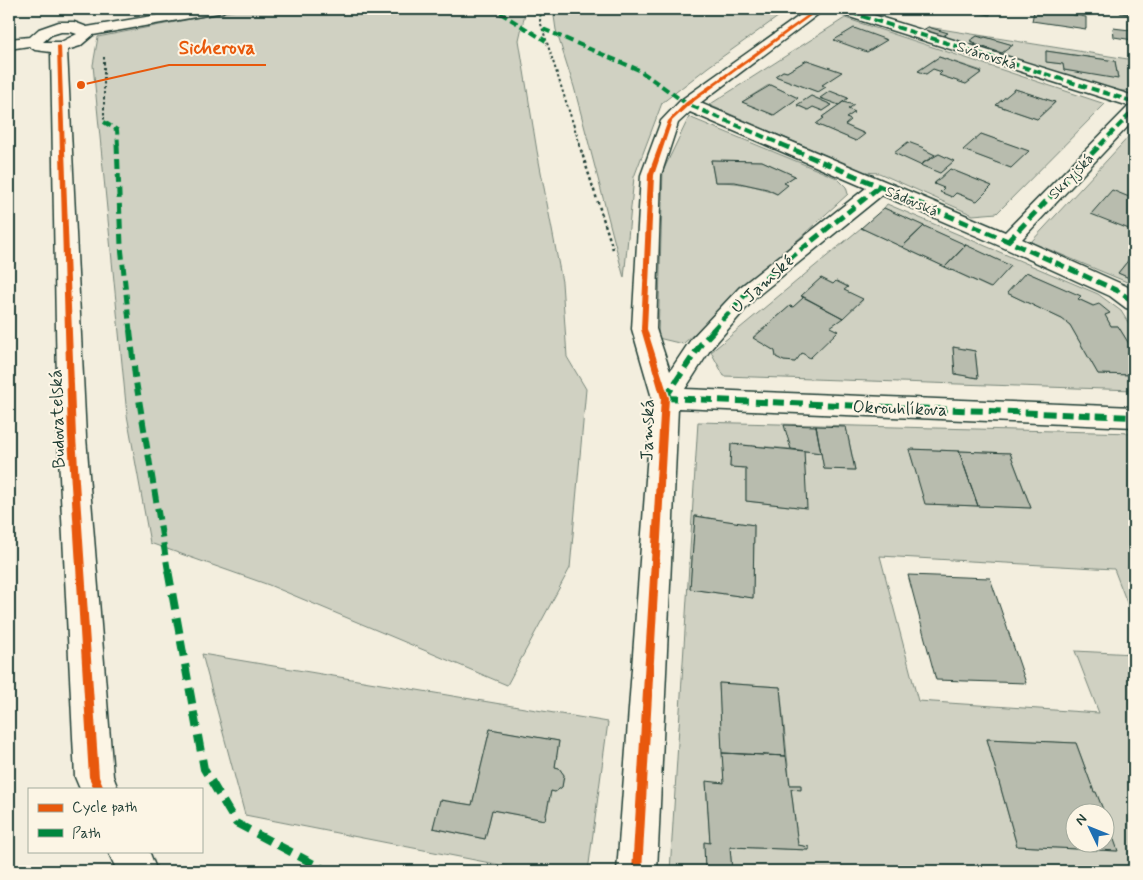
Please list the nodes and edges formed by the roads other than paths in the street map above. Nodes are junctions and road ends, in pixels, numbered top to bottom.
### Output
1 (218, 9) edge
2 (818, 9) edge
3 (839, 9) edge
4 (1126, 9) edge
5 (1134, 10) edge
6 (170, 13) edge
7 (53, 32) junction
8 (9, 44) edge
9 (1134, 102) edge
10 (686, 104) junction
11 (1134, 110) edge
12 (879, 187) junction
13 (1008, 241) junction
14 (1134, 302) edge
15 (665, 398) junction
16 (1134, 417) edge
17 (99, 788) edge
18 (128, 852) edge
19 (137, 871) edge
20 (637, 871) edge

1 - 6 street
2 - 10 street, Jamská
3 - 9 street, Svárovská
4 - 5 street
6 - 7 street
7 - 8 street
7 - 17 street, Budovatelská
10 - 12 street, Sádovská
10 - 15 street, Jamská
11 - 13 street, Skryjská
12 - 13 street, Sádovská
12 - 15 street, U Jamské
13 - 14 street, Sádovská
15 - 16 street, Okrouhlíkova
15 - 20 street, Jamská
18 - 19 street

